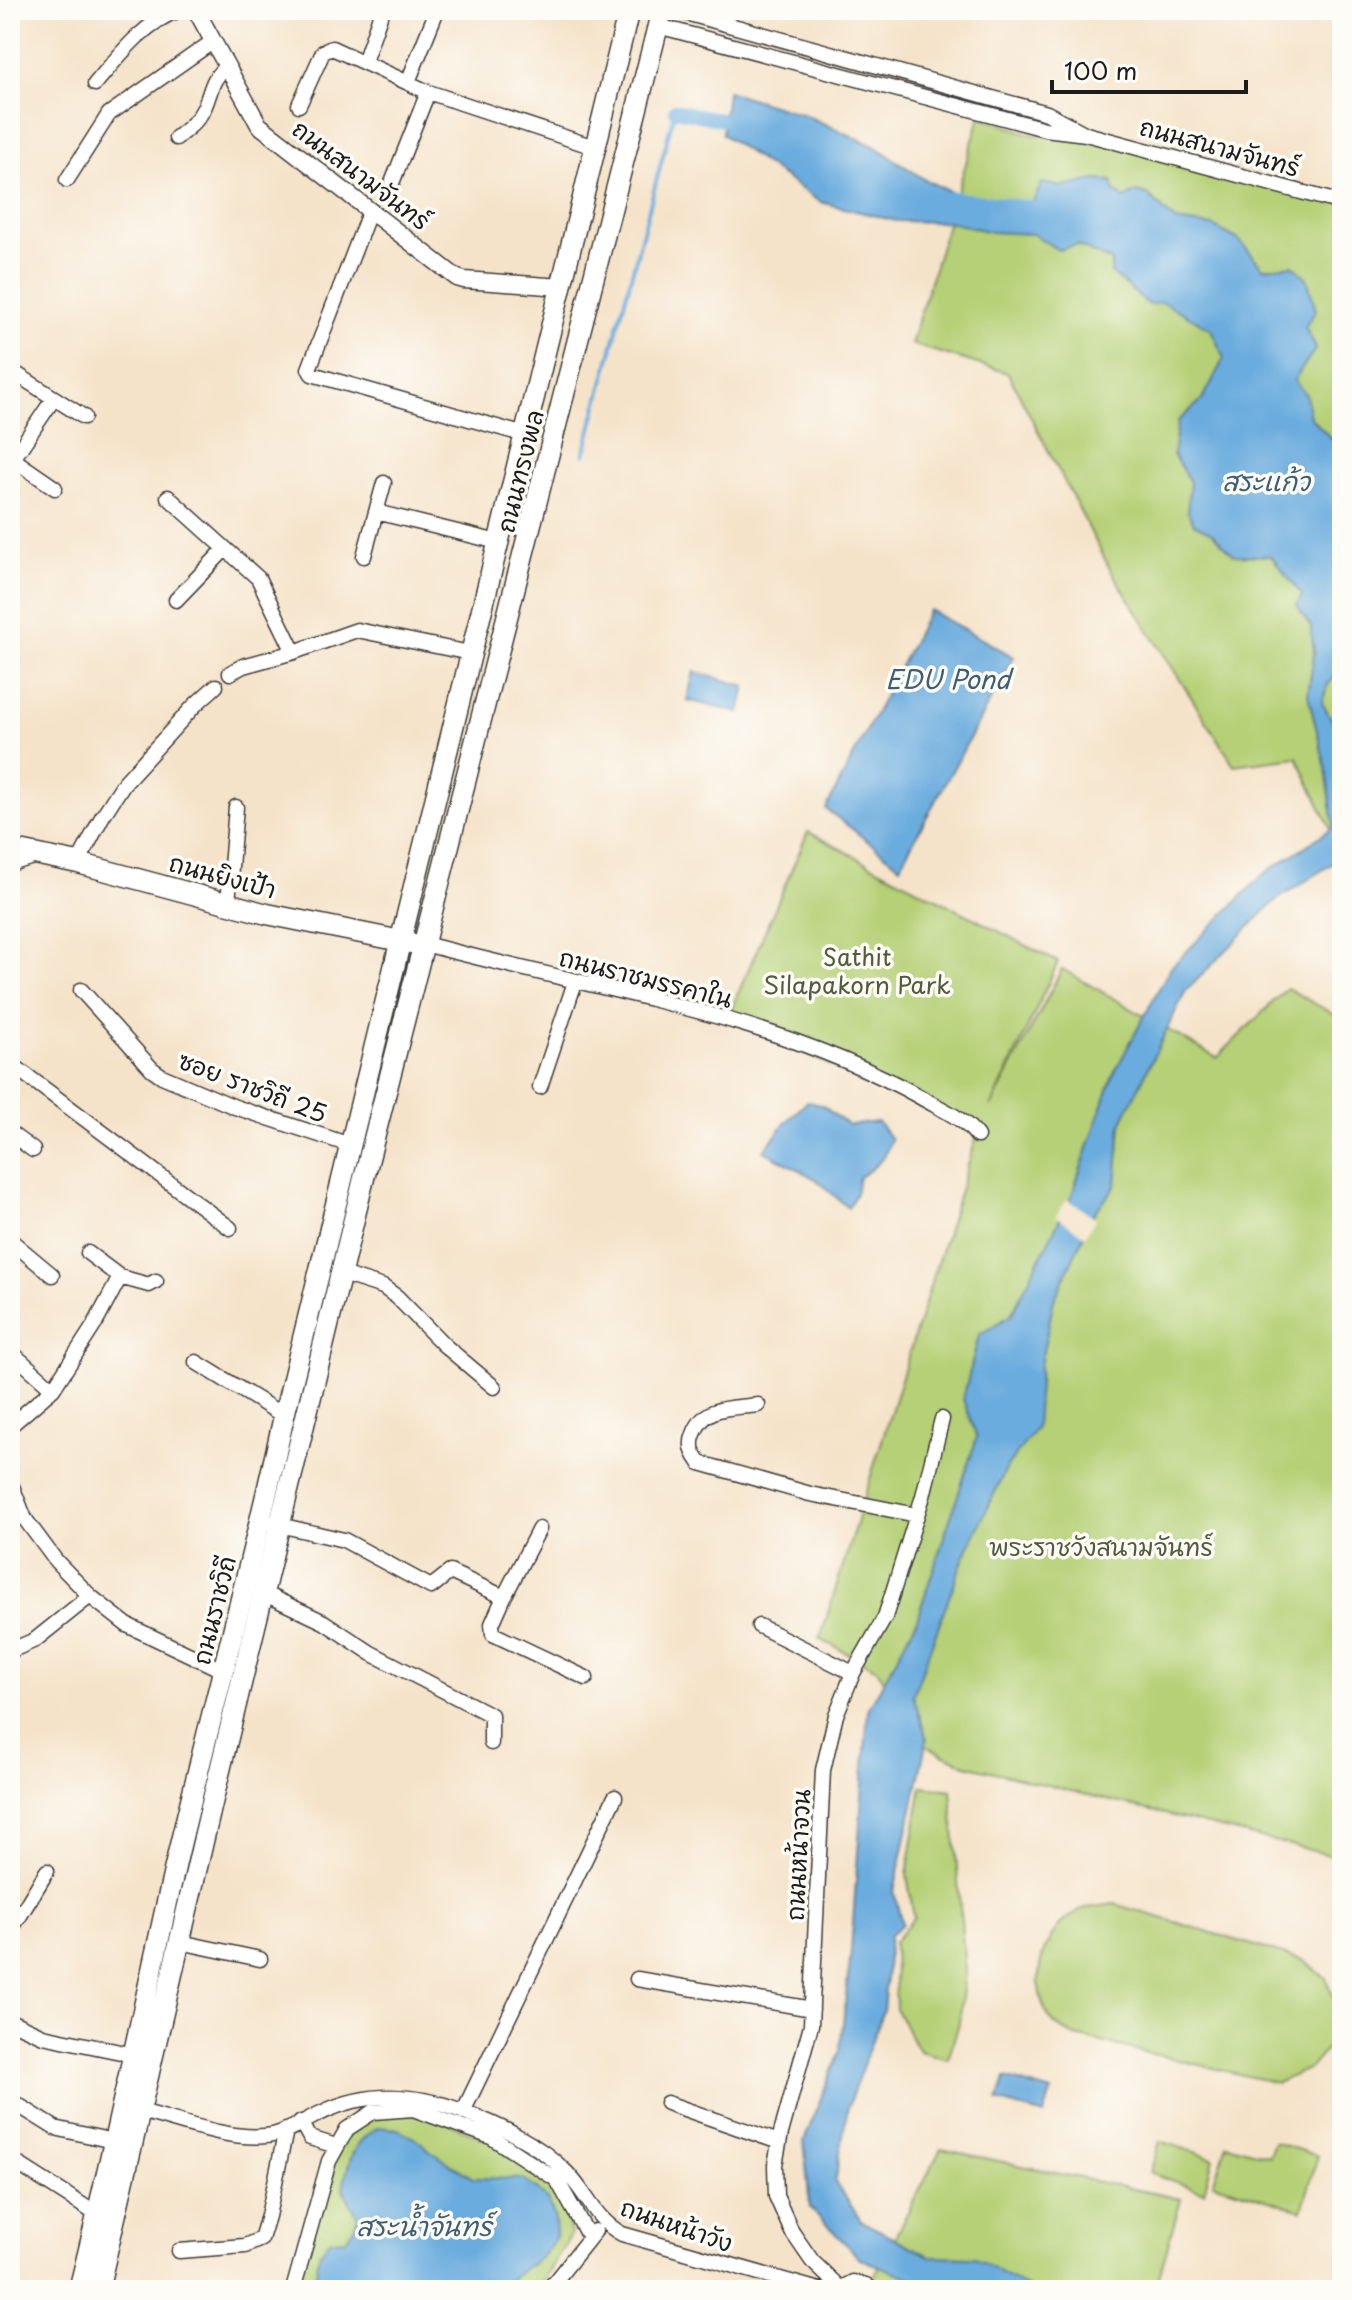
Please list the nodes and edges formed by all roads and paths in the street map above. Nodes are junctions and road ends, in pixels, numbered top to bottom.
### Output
1 (179, 10) edge
2 (196, 10) edge
3 (382, 10) edge
4 (437, 10) edge
5 (629, 10) edge
6 (675, 10) edge
7 (660, 18) edge
8 (212, 42) junction
9 (364, 62) junction
10 (226, 67) junction
11 (408, 82) junction
12 (95, 84) dead end
13 (428, 92) junction
14 (299, 105) dead end
15 (1086, 134) junction
16 (176, 138) dead end
17 (597, 148) junction
18 (67, 180) dead end
19 (392, 183) dead end
20 (1342, 203) edge
21 (370, 210) junction
22 (560, 293) junction
23 (588, 306) junction
24 (10, 370) edge
25 (54, 398) junction
26 (84, 417) dead end
27 (525, 435) junction
28 (11, 458) edge
29 (384, 483) dead end
30 (55, 488) dead end
31 (168, 497) dead end
32 (376, 512) junction
33 (498, 542) junction
34 (225, 549) junction
35 (364, 556) dead end
36 (176, 600) dead end
37 (294, 652) junction
38 (470, 653) junction
39 (230, 673) dead end
40 (216, 686) dead end
41 (236, 807) dead end
42 (10, 849) edge
43 (33, 856) junction
44 (10, 863) edge
45 (78, 863) junction
46 (228, 903) junction
47 (400, 942) junction
48 (425, 944) junction
49 (575, 982) junction
50 (81, 990) dead end
51 (10, 1063) edge
52 (540, 1087) dead end
53 (10, 1133) edge
54 (977, 1136) dead end
55 (350, 1145) junction
56 (33, 1150) dead end
57 (230, 1228) dead end
58 (10, 1240) edge
59 (88, 1253) dead end
60 (342, 1274) junction
61 (52, 1275) dead end
62 (120, 1277) junction
63 (156, 1281) dead end
64 (10, 1351) edge
65 (196, 1362) dead end
66 (494, 1387) dead end
67 (53, 1389) junction
68 (758, 1405) dead end
69 (284, 1416) junction
70 (942, 1419) dead end
71 (10, 1426) edge
72 (10, 1481) edge
73 (917, 1515) junction
74 (270, 1523) junction
75 (539, 1529) dead end
76 (265, 1594) junction
77 (90, 1596) junction
78 (504, 1597) junction
79 (759, 1626) dead end
80 (10, 1651) edge
81 (224, 1671) junction
82 (853, 1673) junction
83 (586, 1678) dead end
84 (491, 1743) dead end
85 (203, 1797) junction
86 (615, 1797) dead end
87 (47, 1871) dead end
88 (16, 1910) edge
89 (10, 1931) edge
90 (180, 1942) junction
91 (260, 1959) dead end
92 (637, 1979) dead end
93 (812, 2009) junction
94 (10, 2021) edge
95 (135, 2055) junction
96 (10, 2100) edge
97 (667, 2103) dead end
98 (140, 2111) junction
99 (463, 2112) junction
100 (301, 2122) junction
101 (286, 2130) junction
102 (113, 2141) junction
103 (779, 2142) junction
104 (336, 2146) junction
105 (10, 2159) edge
106 (98, 2215) junction
107 (603, 2222) junction
108 (589, 2237) junction
109 (179, 2251) dead end
110 (10, 2285) edge
111 (839, 2289) edge
112 (15, 2290) edge
113 (79, 2290) edge
114 (98, 2290) edge
115 (293, 2290) edge
116 (548, 2290) edge
117 (819, 2290) edge
118 (872, 2290) edge

1 - 12 street
2 - 8 street, ถนนสนามจันทร์
3 - 9 street
4 - 11 street
5 - 17 main road, ถนนทรงพล
6 - 15 street, ถนนสนามจันทร์
7 - 15 street, ถนนสนามจันทร์
7 - 23 main road, ถนนทรงพล
8 - 10 street, ถนนสนามจันทร์
8 - 18 street
9 - 11 street
9 - 14 street
10 - 16 street
10 - 21 street, ถนนสนามจันทร์
11 - 13 street
13 - 17 street
13 - 19 street
15 - 20 street, ถนนสนามจันทร์
17 - 22 main road, ถนนทรงพล
21 - 22 street, ถนนสนามจันทร์
21 - 27 street
22 - 23 main road
22 - 27 main road, ถนนทรงพล
23 - 48 main road, ถนนทรงพล
24 - 25 street
25 - 26 street
25 - 28 street
27 - 33 main road, ถนนทรงพล
28 - 30 street
29 - 32 street
31 - 34 street
32 - 33 street
32 - 35 street
33 - 38 main road, ถนนทรงพล
34 - 36 street
34 - 37 street
37 - 38 street
37 - 39 street
38 - 47 main road, ถนนทรงพล
40 - 45 street
41 - 46 street
42 - 43 main road, ถนนยิงเป้า
43 - 44 street
43 - 45 main road, ถนนยิงเป้า
45 - 46 main road, ถนนยิงเป้า
46 - 47 main road, ถนนยิงเป้า
47 - 48 main road, ถนนยิงเป้า
47 - 55 main road, ถนนราชวิถี
48 - 49 street, ถนนราชมรรคาใน
48 - 60 main road, ถนนราชวิถี
49 - 52 street
49 - 54 street, ถนนราชมรรคาใน
50 - 55 street, ซอย ราชวิถี 25
51 - 57 street
53 - 56 street
55 - 69 main road, ถนนราชวิถี
58 - 61 street
59 - 62 street
60 - 66 street
60 - 74 main road, ถนนราชวิถี
62 - 63 street
62 - 67 street
64 - 67 street
65 - 69 street
67 - 71 street
68 - 73 street
69 - 74 main road, ถนนราชวิถี
70 - 73 street, ถนนหน้าจวน
72 - 77 street
73 - 82 street, ถนนหน้าจวน
74 - 76 main road, ถนนราชวิถี
74 - 78 street
74 - 81 main road, ถนนราชวิถี
75 - 78 street
76 - 84 street
76 - 85 main road, ถนนราชวิถี
77 - 80 street
77 - 81 street
78 - 83 street
79 - 82 street
81 - 85 main road, ถนนราชวิถี
82 - 93 street, ถนนหน้าจวน
85 - 90 main road, ถนนราชวิถี
85 - 95 main road, ถนนราชวิถี
86 - 99 street
87 - 88 street
88 - 89 street
90 - 91 street
90 - 98 main road, ถนนราชวิถี
92 - 93 street
93 - 103 street, ถนนหน้าจวน
94 - 95 street
95 - 102 main road, ถนนราชวิถี
96 - 102 street
97 - 103 street
98 - 101 street, ถนนหน้าวัง
98 - 102 street
98 - 114 main road, ถนนราชวิถี
99 - 100 street, ถนนหน้าวัง
99 - 107 street, ถนนหน้าวัง
100 - 101 street, ถนนหน้าวัง
100 - 104 street
101 - 109 street
102 - 106 main road, ถนนราชวิถี
103 - 111 street, ถนนหน้าจวน
104 - 108 street
104 - 115 street
105 - 106 street
106 - 113 main road, ถนนราชวิถี
107 - 108 street
107 - 117 street, ถนนหน้าวัง
108 - 116 street
110 - 112 street
111 - 118 street

